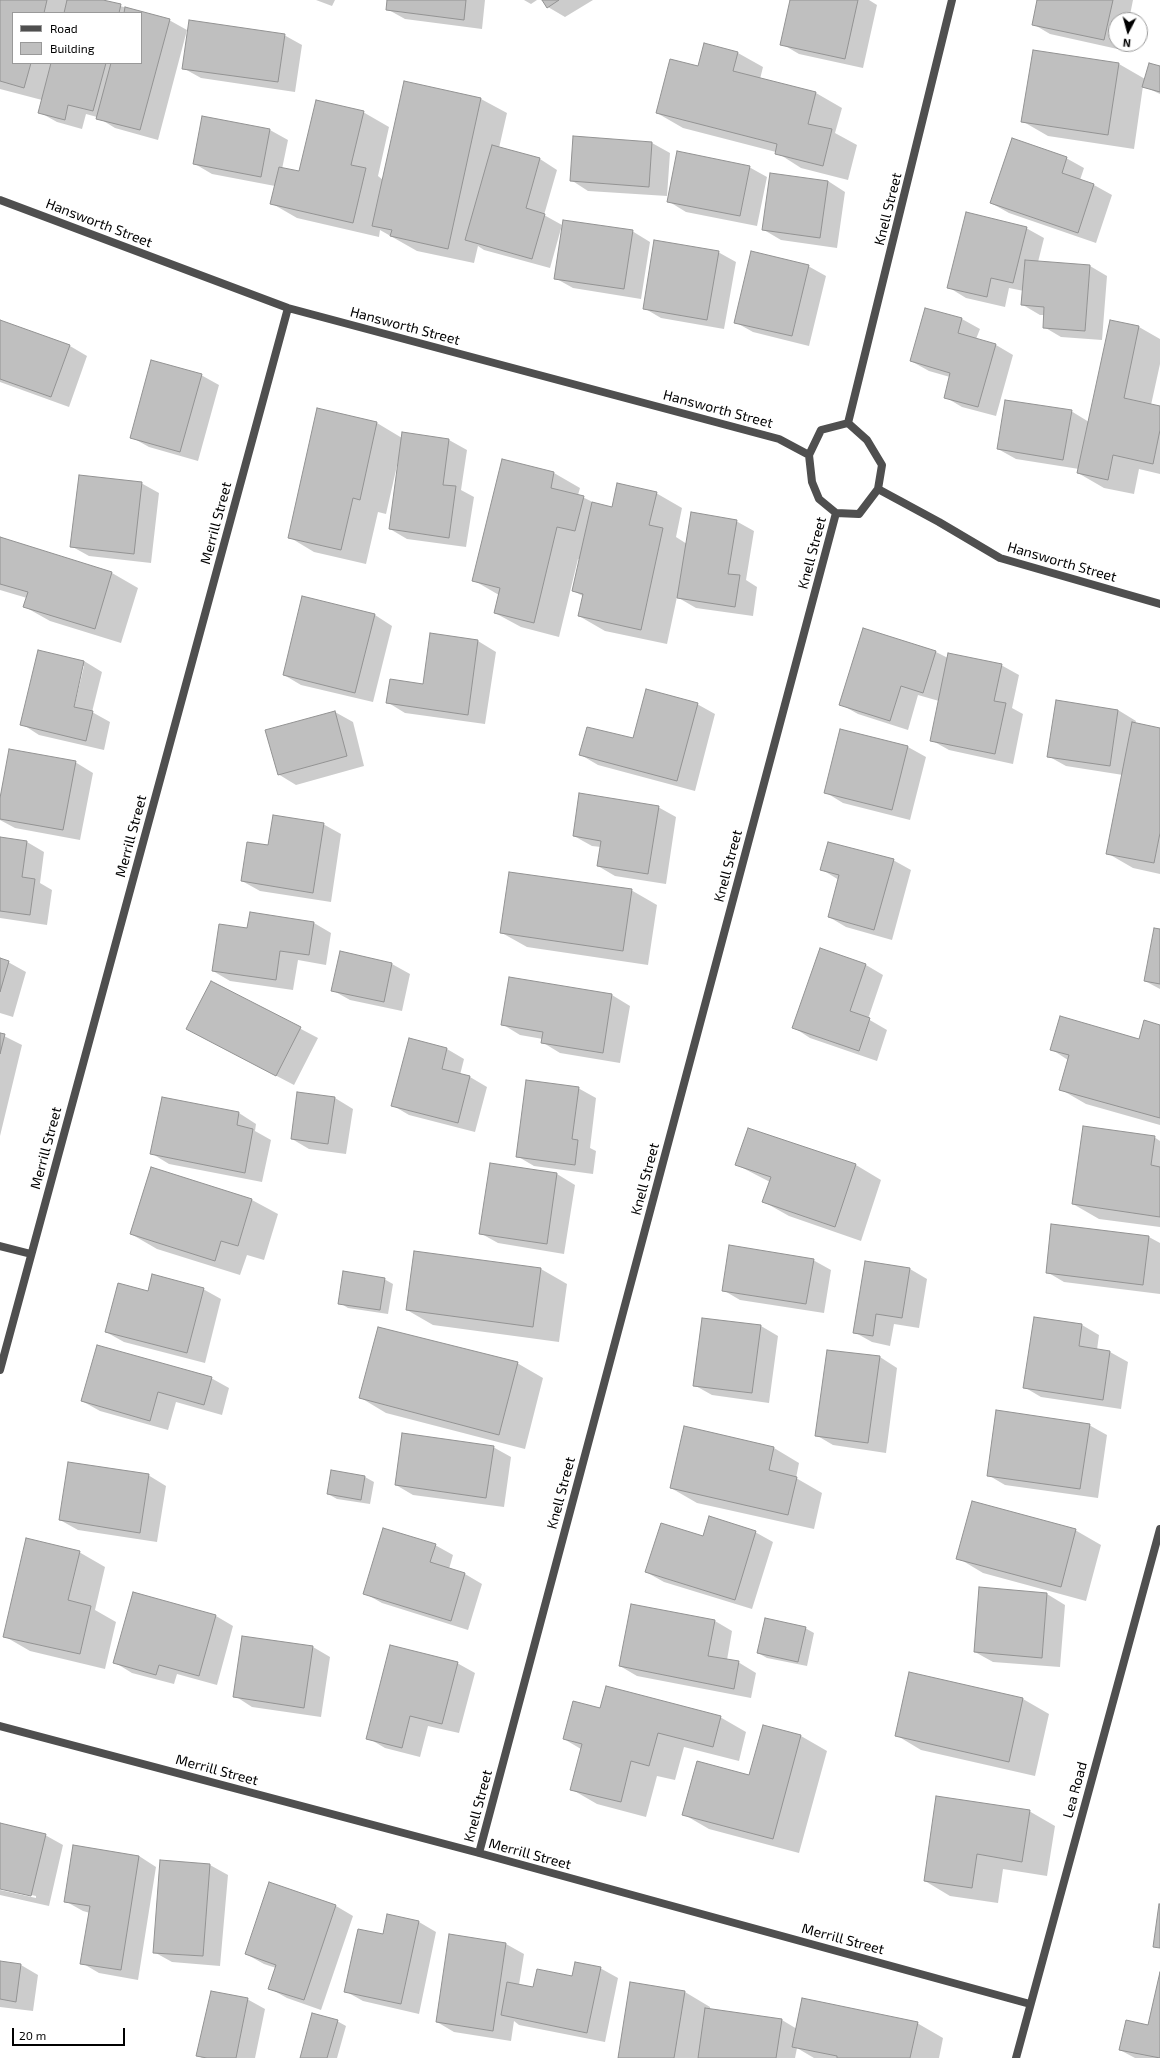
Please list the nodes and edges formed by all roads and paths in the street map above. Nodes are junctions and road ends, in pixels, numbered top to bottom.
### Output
1 (952, 0) edge
2 (0, 200) edge
3 (288, 308) junction
4 (848, 423) junction
5 (809, 455) junction
6 (878, 489) junction
7 (836, 513) junction
8 (1160, 604) edge
9 (0, 1246) edge
10 (31, 1254) junction
11 (0, 1370) edge
12 (1160, 1529) edge
13 (0, 1726) edge
14 (479, 1853) junction
15 (1030, 2004) junction
16 (1016, 2058) edge

1 - 4 street, Knell Street
2 - 3 street, Hansworth Street
3 - 5 street, Hansworth Street
3 - 10 street, Merrill Street
4 - 5 street
4 - 6 street
5 - 7 street
6 - 7 street
6 - 8 street, Hansworth Street
7 - 14 street, Knell Street
9 - 10 street
10 - 11 street, Merrill Street
12 - 15 street, Lea Road
13 - 14 street, Merrill Street
14 - 15 street, Merrill Street
15 - 16 street, Lea Road

